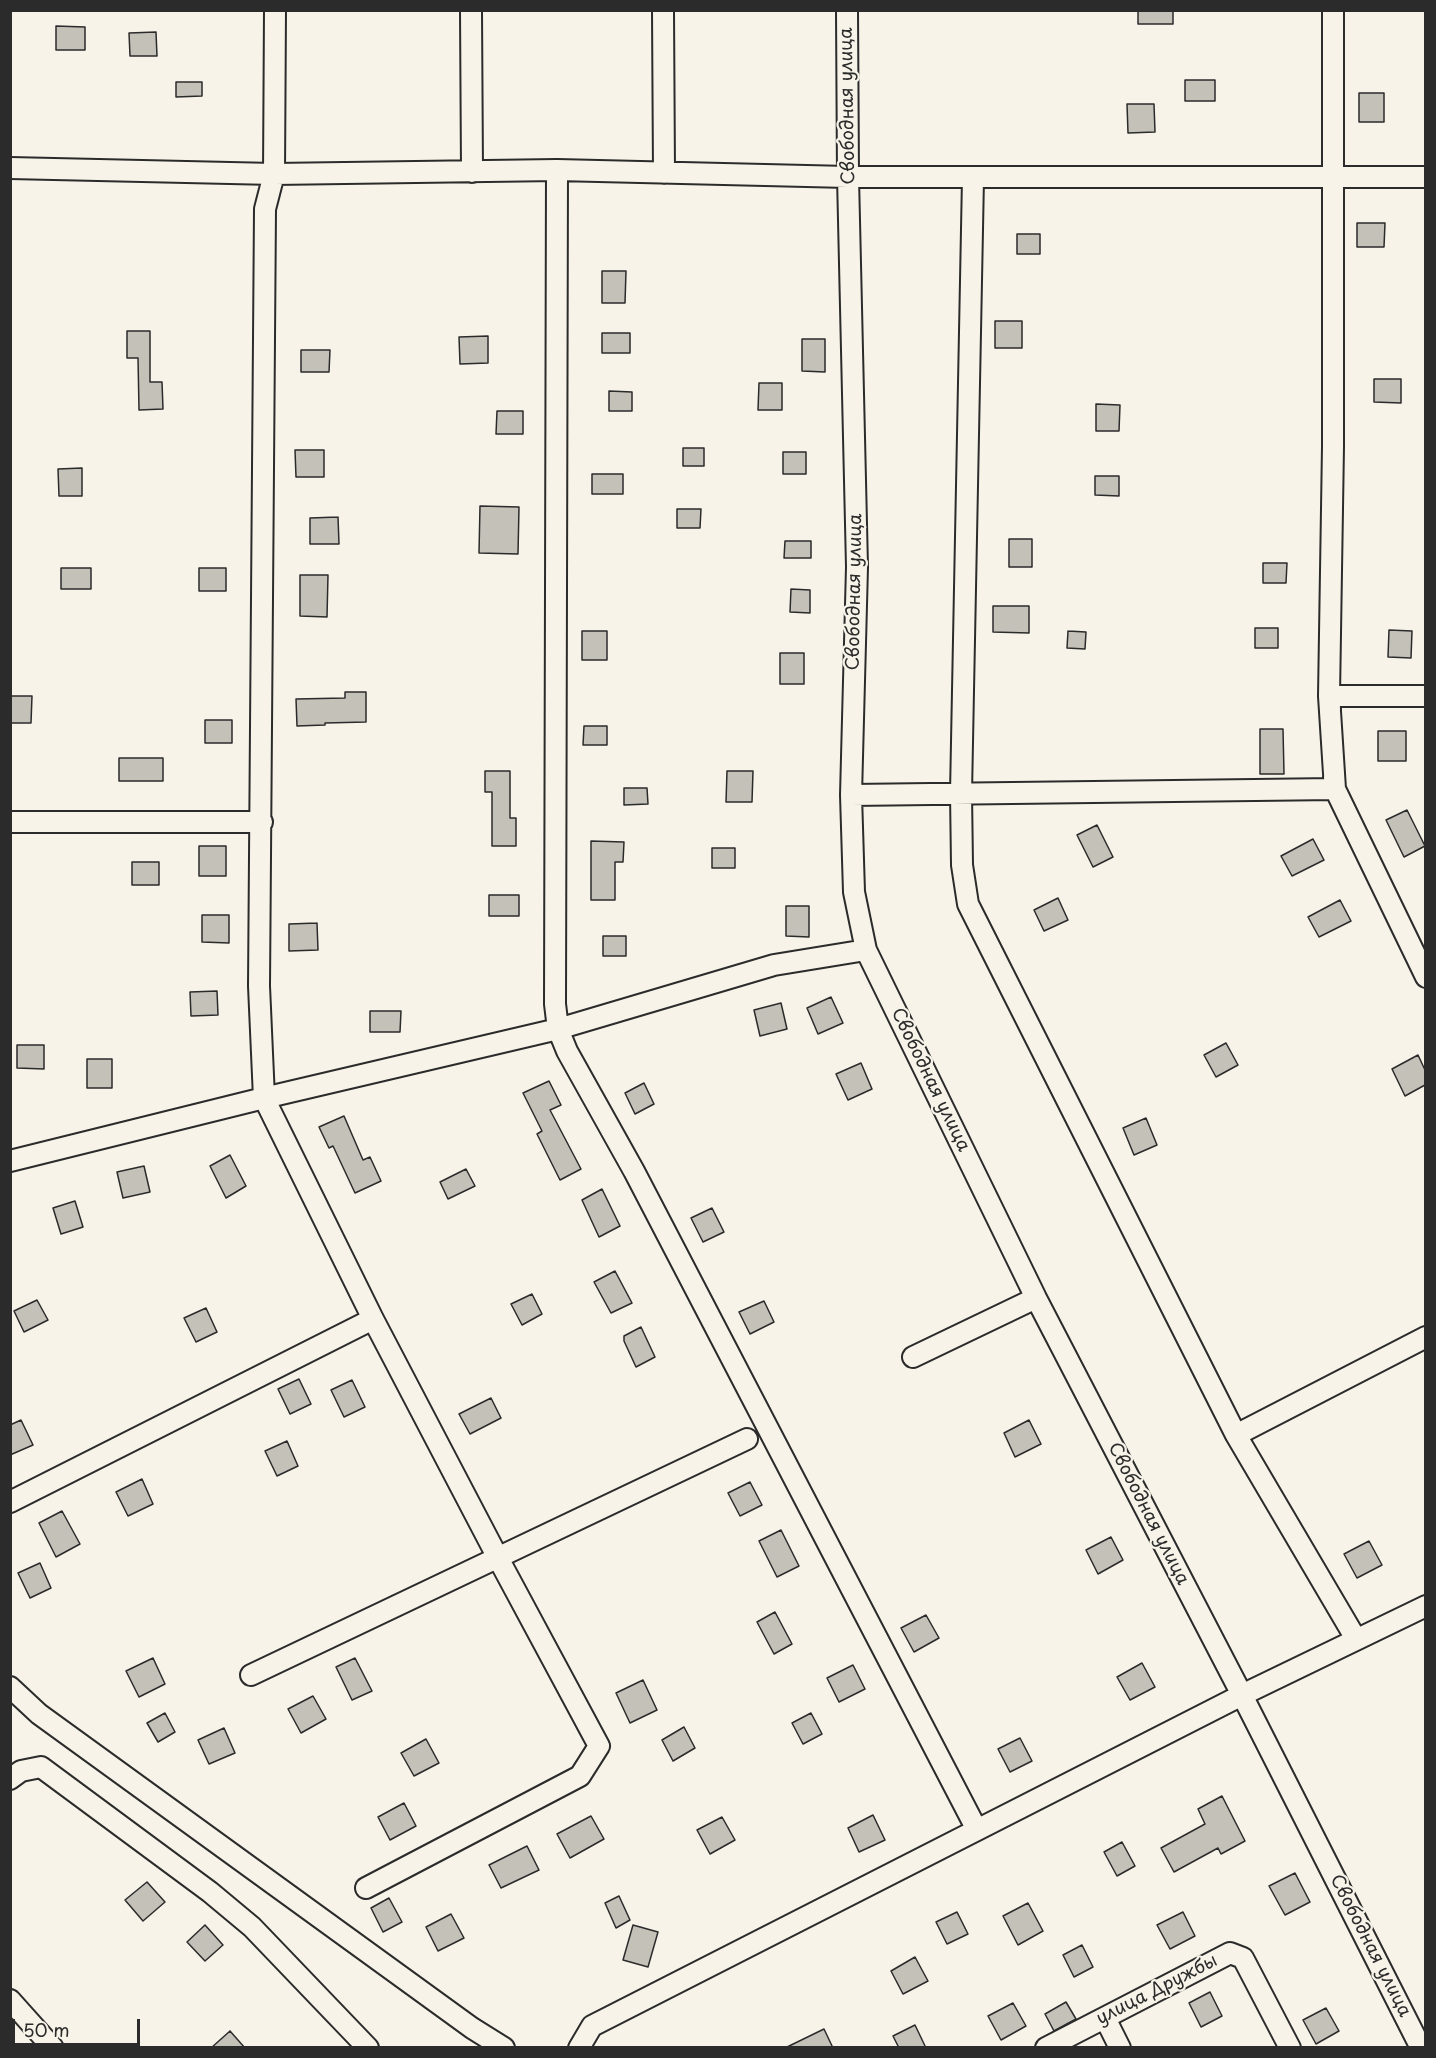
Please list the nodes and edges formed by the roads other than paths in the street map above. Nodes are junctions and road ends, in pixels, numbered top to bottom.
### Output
1 (275, 10) edge
2 (471, 10) edge
3 (663, 10) edge
4 (847, 10) edge
5 (1333, 10) edge
6 (10, 168) edge
7 (557, 170) junction
8 (472, 172) junction
9 (664, 173) junction
10 (274, 174) junction
11 (848, 177) junction
12 (1425, 177) edge
13 (973, 178) junction
14 (1333, 178) junction
15 (1329, 696) junction
16 (1425, 696) edge
17 (1335, 789) junction
18 (961, 793) junction
19 (851, 795) junction
20 (10, 822) edge
21 (261, 822) junction
22 (866, 950) junction
23 (1425, 977) edge
24 (558, 1029) junction
25 (264, 1098) junction
26 (10, 1161) edge
27 (1036, 1298) junction
28 (373, 1319) junction
29 (1425, 1337) edge
30 (913, 1357) dead end
31 (1236, 1435) junction
32 (747, 1439) dead end
33 (10, 1502) edge
34 (498, 1558) junction
35 (1425, 1606) edge
36 (1356, 1639) junction
37 (251, 1675) dead end
38 (10, 1687) edge
39 (1242, 1695) junction
40 (10, 1779) edge
41 (977, 1830) junction
42 (366, 1888) dead end
43 (10, 2000) edge
44 (1105, 2018) junction
45 (53, 2048) edge
46 (368, 2048) edge
47 (504, 2048) edge
48 (579, 2048) edge
49 (1046, 2048) edge
50 (1120, 2048) edge
51 (1290, 2048) edge
52 (1421, 2048) edge

1 - 10 street
2 - 8 street
3 - 9 street
4 - 11 street, Свободная улица
5 - 14 street
6 - 10 street
7 - 8 street
7 - 9 street
7 - 24 street
8 - 10 street
9 - 11 street
10 - 21 street
11 - 13 street
11 - 19 street, Свободная улица
12 - 14 street
13 - 14 street
13 - 18 street
14 - 15 street
15 - 16 street
15 - 17 street
17 - 18 street
17 - 23 street
18 - 19 street
18 - 31 street
19 - 22 street, Свободная улица
20 - 21 street
21 - 25 street
22 - 24 street
22 - 27 street, Свободная улица
24 - 25 street
24 - 41 street
25 - 26 street
25 - 28 street
27 - 30 street
27 - 39 street, Свободная улица
28 - 33 street
28 - 34 street
29 - 31 street
31 - 36 street
32 - 34 street
34 - 37 street
34 - 42 street
35 - 36 street
36 - 39 street
38 - 47 street
39 - 41 street
39 - 52 street, Свободная улица
40 - 46 street
41 - 48 street
43 - 45 street
44 - 49 street, улица Дружбы
44 - 50 street
44 - 51 street, улица Дружбы

